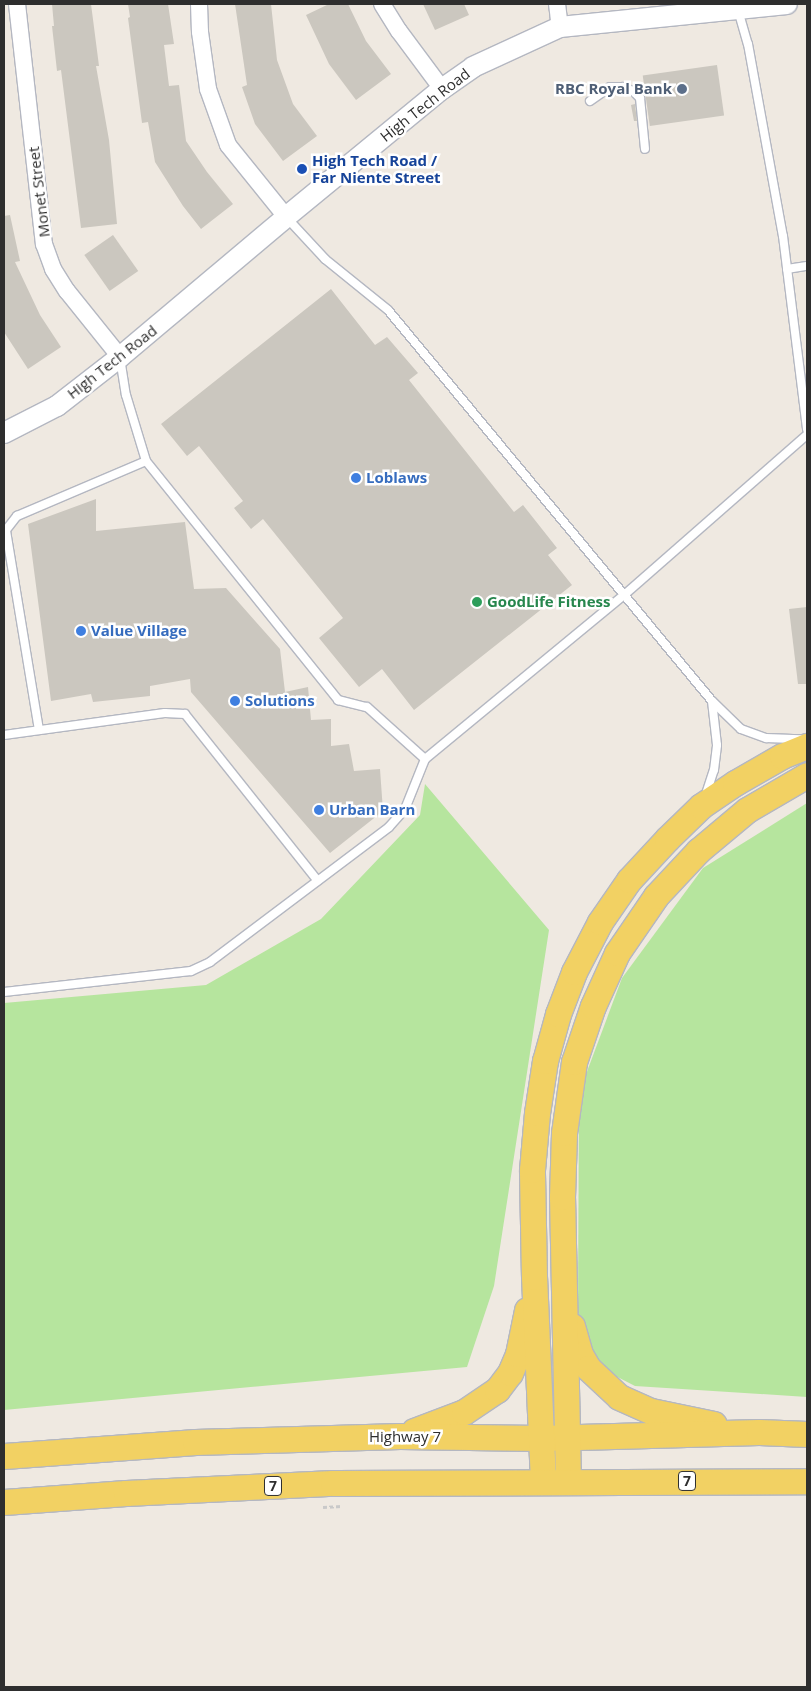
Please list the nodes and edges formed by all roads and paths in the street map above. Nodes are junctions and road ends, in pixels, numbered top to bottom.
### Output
1 (16, 4) edge
2 (199, 4) edge
3 (382, 4) edge
4 (557, 4) edge
5 (787, 4) edge
6 (738, 7) edge
7 (560, 27) junction
8 (442, 89) junction
9 (590, 102) dead end
10 (645, 149) dead end
11 (286, 217) junction
12 (807, 266) edge
13 (787, 269) junction
14 (120, 357) junction
15 (807, 430) edge
16 (4, 433) edge
17 (807, 435) edge
18 (146, 461) junction
19 (624, 595) junction
20 (712, 701) junction
21 (39, 730) junction
22 (4, 735) edge
23 (807, 739) edge
24 (807, 746) edge
25 (425, 760) junction
26 (807, 775) edge
27 (701, 806) junction
28 (318, 881) junction
29 (4, 992) edge
30 (534, 1277) junction
31 (563, 1279) junction
32 (759, 1432) junction
33 (807, 1434) edge
34 (400, 1436) junction
35 (542, 1438) junction
36 (567, 1438) junction
37 (4, 1456) edge
38 (807, 1481) edge
39 (543, 1482) junction
40 (568, 1482) junction
41 (4, 1502) edge

1 - 14 street, Monet Street
2 - 11 street
3 - 8 street
4 - 7 street
5 - 6 street, High Tech Road
6 - 7 street, High Tech Road
6 - 13 lane
7 - 8 street, High Tech Road
8 - 11 street, High Tech Road
9 - 10 lane
11 - 14 street, High Tech Road
11 - 19 lane
12 - 13 lane
13 - 15 lane
14 - 16 street, High Tech Road
14 - 18 lane
17 - 19 lane
18 - 21 lane
18 - 25 lane
19 - 20 lane
19 - 25 lane
20 - 23 lane
20 - 27 lane
21 - 22 lane
21 - 28 lane
24 - 27 main road
25 - 28 lane
26 - 31 main road
27 - 30 main road
28 - 29 lane
30 - 34 main road
30 - 35 main road
31 - 32 main road
31 - 36 main road
32 - 33 main road, Highway 7
32 - 36 main road, Highway 7
34 - 35 main road, Highway 7
34 - 37 main road, Highway 7
35 - 36 main road, Highway 7
35 - 39 main road
36 - 40 main road
38 - 40 main road, 7
39 - 40 main road, 7
39 - 41 main road, 7

